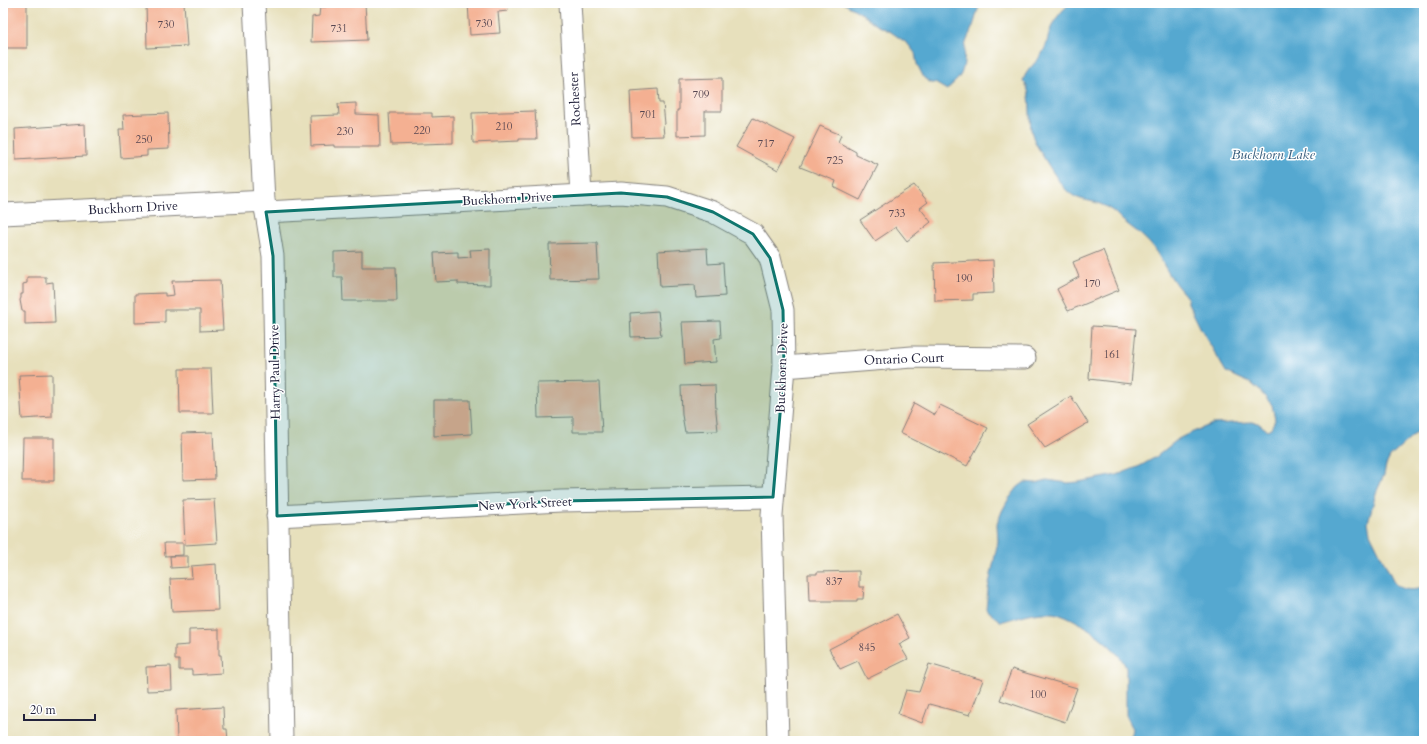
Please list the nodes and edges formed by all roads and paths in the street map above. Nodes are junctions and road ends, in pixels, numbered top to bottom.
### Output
1 (254, 3) edge
2 (570, 3) edge
3 (581, 195) junction
4 (265, 207) junction
5 (3, 214) edge
6 (1025, 358) dead end
7 (784, 367) junction
8 (773, 497) junction
9 (277, 516) junction
10 (282, 741) edge
11 (778, 741) edge

1 - 4 street, Harry Paul Drive
2 - 3 street, Rochester
3 - 4 street, Buckhorn Drive
3 - 7 street, Buckhorn Drive
4 - 5 street, Buckhorn Drive
4 - 9 street, Harry Paul Drive
6 - 7 street, Ontario Court
7 - 8 street, Buckhorn Drive
8 - 9 street, New York Street
8 - 11 street, Buckhorn Drive
9 - 10 street, Harry Paul Drive

